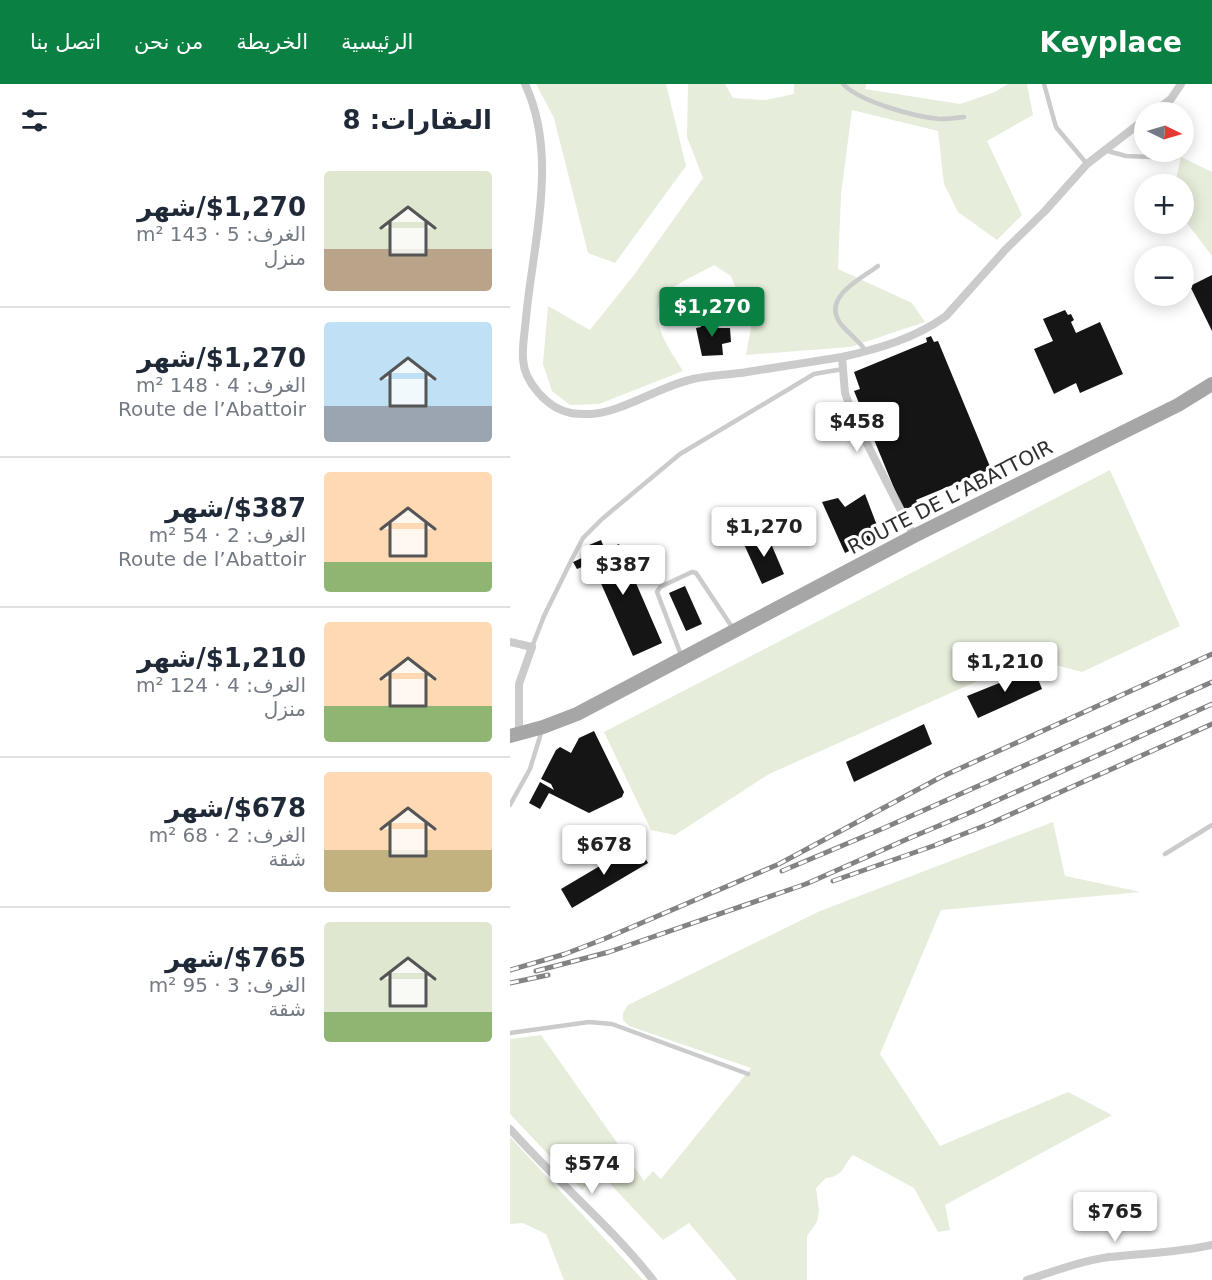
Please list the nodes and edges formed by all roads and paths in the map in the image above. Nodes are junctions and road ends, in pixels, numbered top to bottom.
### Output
1 (525, 84) edge
2 (843, 84) edge
3 (1044, 84) edge
4 (1181, 84) edge
5 (1167, 102) edge
6 (964, 117) dead end
7 (1134, 128) edge
8 (1104, 150) junction
9 (1134, 156) edge
10 (1087, 164) junction
11 (878, 266) dead end
12 (866, 351) junction
13 (842, 357) junction
14 (843, 369) junction
15 (1212, 384) edge
16 (915, 536) junction
17 (735, 631) junction
18 (510, 642) edge
19 (532, 647) junction
20 (682, 658) junction
21 (543, 727) junction
22 (514, 735) edge
23 (510, 805) edge
24 (1212, 825) edge
25 (1165, 854) dead end
26 (510, 1033) edge
27 (748, 1074) dead end
28 (510, 1129) edge
29 (1212, 1245) edge
30 (653, 1280) edge
31 (1027, 1280) edge

1 - 13 street
2 - 6 lane
3 - 10 lane
4 - 5 street
7 - 8 street
8 - 9 lane
8 - 10 street
10 - 12 street
11 - 12 lane
12 - 13 street
13 - 14 street
14 - 16 street
14 - 19 lane
15 - 16 main road, ROUTE DE L’ABATTOIR
16 - 17 main road, ROUTE DE L’ABATTOIR
17 - 20 main road, ROUTE DE L’ABATTOIR
17 - 20 lane
18 - 19 street
19 - 22 street
20 - 21 main road, ROUTE DE L’ABATTOIR
21 - 22 main road, ROUTE DE L’ABATTOIR
21 - 23 lane
24 - 25 lane
26 - 27 lane
28 - 30 street
29 - 31 street

